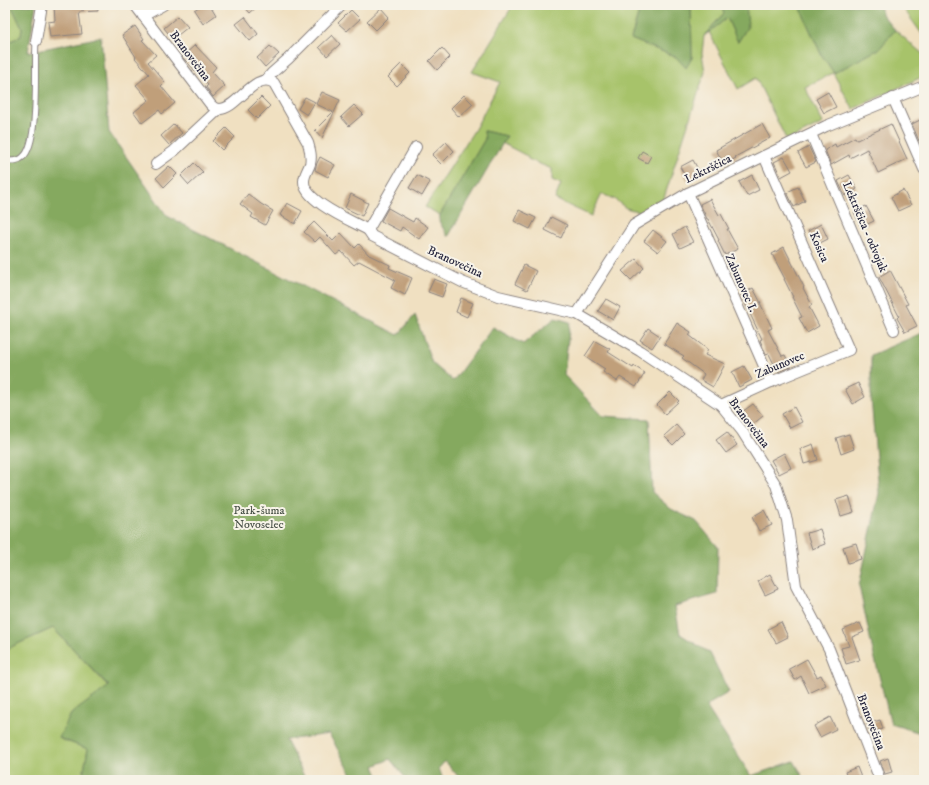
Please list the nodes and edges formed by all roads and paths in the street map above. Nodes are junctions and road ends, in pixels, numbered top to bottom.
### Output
1 (42, 5) edge
2 (135, 5) edge
3 (163, 5) edge
4 (342, 5) edge
5 (143, 16) junction
6 (36, 41) joint
7 (266, 80) junction
8 (924, 86) edge
9 (893, 98) junction
10 (219, 110) junction
11 (811, 134) junction
12 (416, 147) dead end
13 (764, 156) junction
14 (5, 161) edge
15 (156, 164) dead end
16 (924, 169) edge
17 (688, 193) junction
18 (368, 230) junction
19 (577, 314) junction
20 (894, 330) dead end
21 (849, 350) joint
22 (771, 382) junction
23 (720, 405) junction
24 (880, 780) edge

1 - 6 street
2 - 5 street, Branovečina
3 - 5 street
4 - 7 street
5 - 10 street, Branovečina
6 - 14 lane
7 - 10 street
7 - 18 street, Branovečina
8 - 9 street, Lektrščica
9 - 11 street, Lektrščica
9 - 16 street
10 - 15 street
11 - 13 street, Lektrščica
11 - 20 street, Lektrščica - odvojak
12 - 18 street
13 - 17 street, Lektrščica
13 - 21 street, Kosica
17 - 19 street, Lektrščica
17 - 22 street, Zabunovec I.
18 - 19 street, Branovečina
19 - 23 street, Branovečina
21 - 22 street, Zabunovec
22 - 23 street, Zabunovec
23 - 24 street, Branovečina

